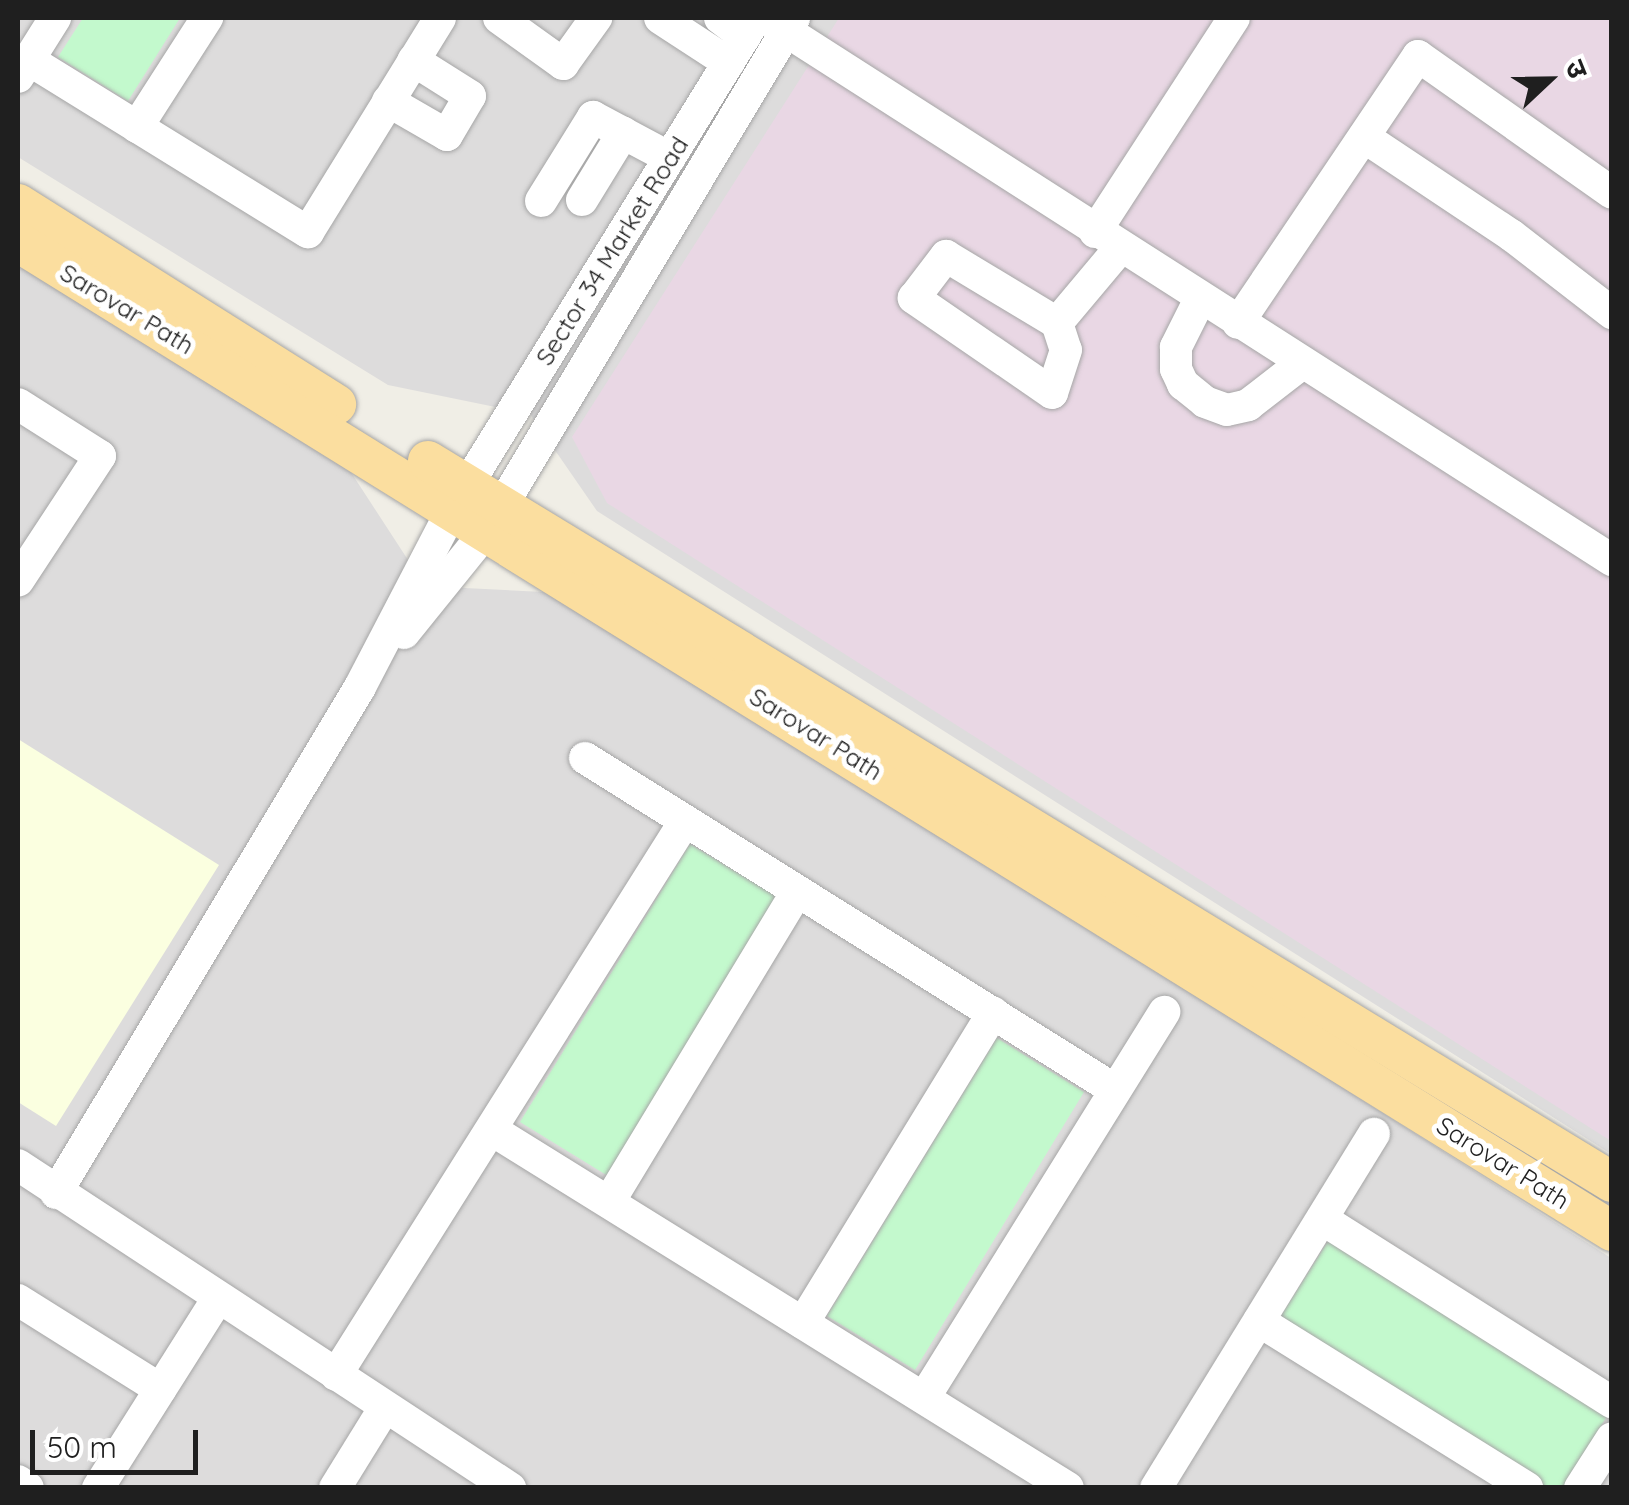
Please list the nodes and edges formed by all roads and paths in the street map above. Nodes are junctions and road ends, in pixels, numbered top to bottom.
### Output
1 (55, 18) edge
2 (207, 18) edge
3 (440, 18) edge
4 (498, 18) edge
5 (596, 18) edge
6 (660, 18) edge
7 (1234, 18) edge
8 (756, 29) edge
9 (414, 60) junction
10 (23, 68) edge
11 (388, 102) junction
12 (138, 127) junction
13 (623, 134) junction
14 (1364, 137) junction
15 (670, 158) junction
16 (1612, 193) edge
17 (582, 200) dead end
18 (541, 201) dead end
19 (18, 204) edge
20 (1107, 240) junction
21 (18, 242) edge
22 (1200, 299) junction
23 (1612, 313) edge
24 (1057, 323) junction
25 (1238, 323) junction
26 (1301, 364) junction
27 (18, 404) edge
28 (460, 496) junction
29 (496, 517) junction
30 (1612, 560) edge
31 (18, 581) edge
32 (360, 687) junction
33 (584, 758) dead end
34 (684, 821) junction
35 (797, 891) junction
36 (1164, 1012) dead end
37 (992, 1014) junction
38 (1115, 1090) junction
39 (492, 1130) junction
40 (1374, 1134) dead end
41 (18, 1166) edge
42 (1612, 1182) edge
43 (56, 1193) junction
44 (609, 1202) junction
45 (1322, 1218) junction
46 (1612, 1231) edge
47 (218, 1298) junction
48 (18, 1301) edge
49 (1258, 1321) junction
50 (804, 1323) junction
51 (336, 1375) junction
52 (160, 1390) junction
53 (924, 1398) junction
54 (1612, 1402) edge
55 (385, 1407) junction
56 (1612, 1438) edge
57 (18, 1481) edge
58 (28, 1488) edge
59 (98, 1488) edge
60 (335, 1488) edge
61 (510, 1488) edge
62 (1068, 1488) edge
63 (1156, 1488) edge
64 (1527, 1488) edge
65 (1580, 1488) edge

1 - 10 street
2 - 12 street
3 - 9 street
4 - 5 street
6 - 8 street
7 - 20 street
8 - 15 street, Sector 34 Market Road
8 - 20 street
8 - 29 street
9 - 11 street
9 - 11 street
10 - 12 street
11 - 12 street
13 - 15 street
13 - 17 street
13 - 18 street
14 - 16 street
14 - 23 street
14 - 25 street
15 - 28 street, Sector 34 Market Road
19 - 28 main road, Sarovar Path
20 - 22 street
20 - 24 street
21 - 28 main road, Sarovar Path
22 - 25 street
22 - 26 street
24 - 24 street
25 - 26 street
26 - 30 street
27 - 31 street
28 - 29 main road, Sarovar Path
28 - 32 street, Sector 34 Market Road
29 - 32 street
29 - 42 main road, Sarovar Path
29 - 46 main road, Sarovar Path
32 - 43 street
33 - 34 street
34 - 35 street
34 - 39 street
35 - 37 street
35 - 44 street
36 - 38 street
37 - 38 street
37 - 50 street
38 - 53 street
39 - 44 street
39 - 51 street
40 - 45 street
41 - 43 street
43 - 47 street
44 - 50 street
45 - 49 street
45 - 54 street
47 - 51 street
47 - 52 street
48 - 52 street
49 - 63 street
49 - 64 street
50 - 53 street
51 - 55 street
52 - 59 street
53 - 62 street
55 - 60 street
55 - 61 street
56 - 65 street
57 - 58 street

